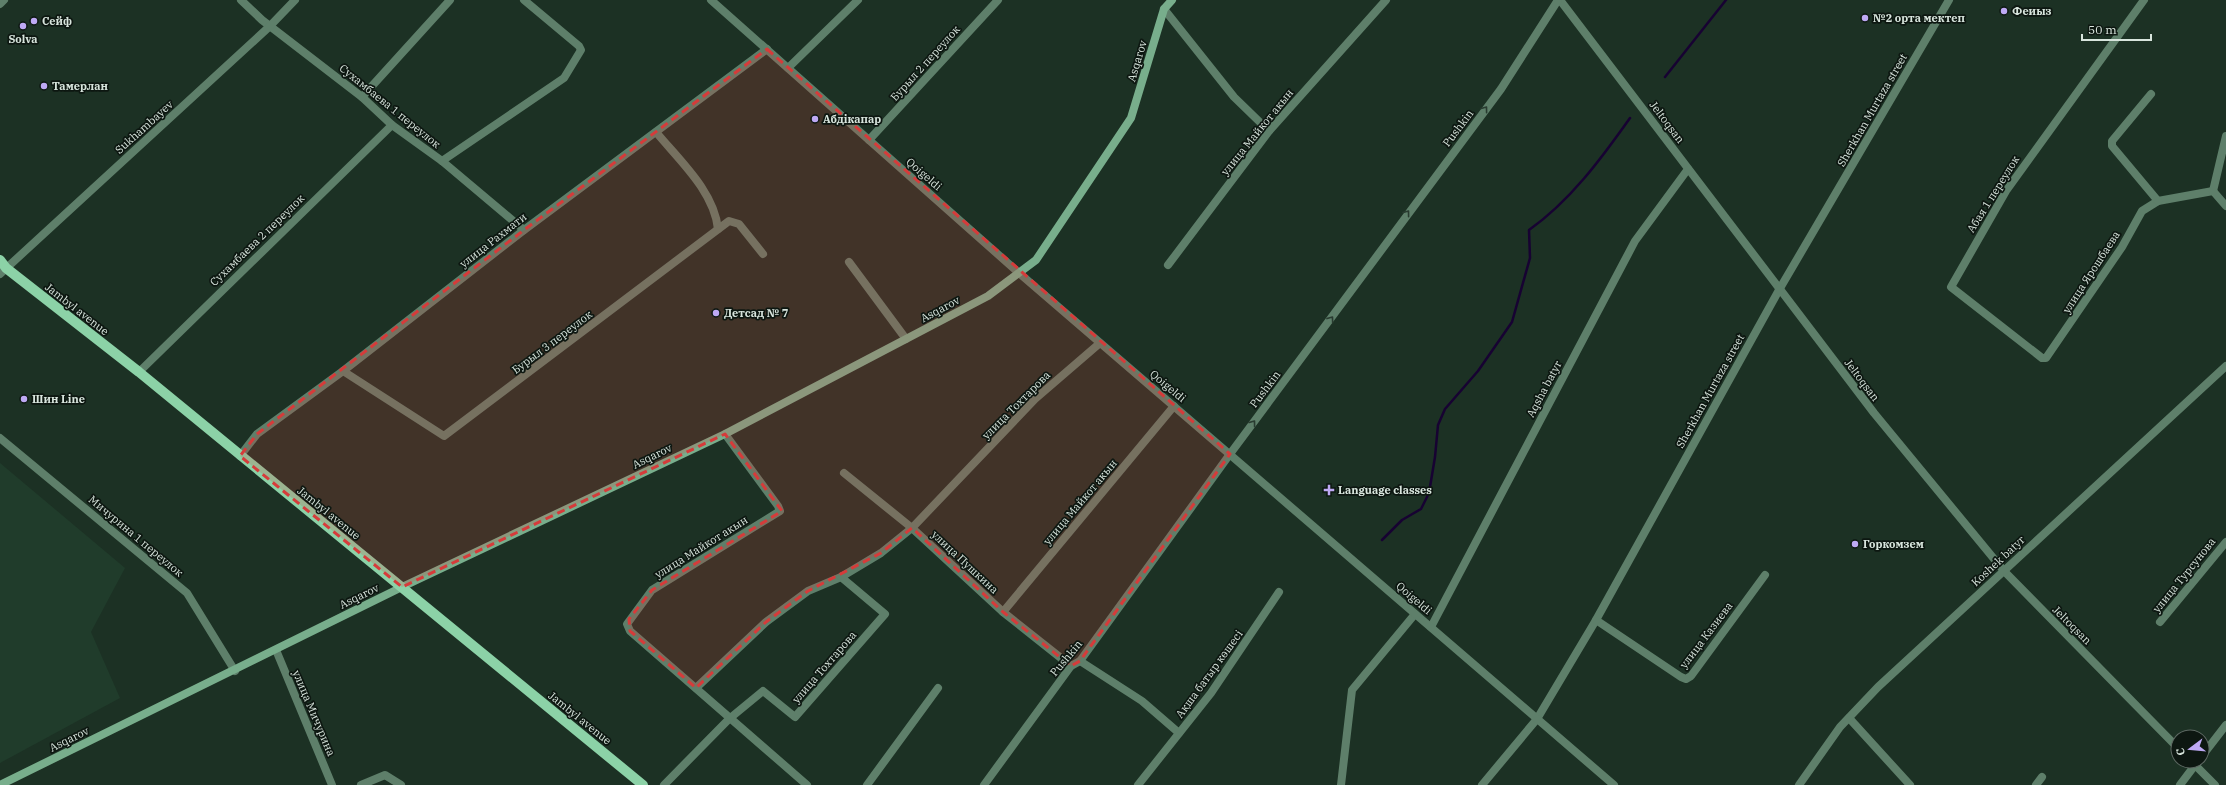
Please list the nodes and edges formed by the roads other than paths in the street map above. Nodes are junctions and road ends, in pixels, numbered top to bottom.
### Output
1 (4, 0) edge
2 (241, 0) edge
3 (295, 0) edge
4 (450, 0) edge
5 (524, 0) edge
6 (858, 0) edge
7 (998, 0) edge
8 (1172, 0) edge
9 (1386, 0) edge
10 (1559, 0) edge
11 (1949, 0) edge
12 (2144, 0) edge
13 (715, 1) edge
14 (0, 4) edge
15 (1164, 9) junction
16 (270, 26) junction
17 (767, 50) junction
18 (788, 68) junction
19 (2151, 94) dead end
20 (362, 97) junction
21 (392, 125) junction
22 (1269, 131) junction
23 (656, 132) junction
24 (2226, 136) edge
25 (869, 140) junction
26 (442, 162) junction
27 (1688, 169) junction
28 (2213, 191) junction
29 (2158, 201) junction
30 (2226, 206) edge
31 (718, 229) junction
32 (524, 230) junction
33 (763, 254) dead end
34 (849, 262) dead end
35 (1168, 265) dead end
36 (2, 267) edge
37 (1019, 273) junction
38 (1779, 290) junction
39 (906, 339) junction
40 (1100, 343) junction
41 (2046, 358) joint
42 (2226, 366) edge
43 (343, 371) junction
44 (139, 372) junction
45 (1174, 406) junction
46 (725, 434) junction
47 (0, 438) edge
48 (1230, 454) junction
49 (240, 456) junction
50 (844, 473) dead end
51 (912, 528) junction
52 (2226, 542) edge
53 (2004, 571) junction
54 (1765, 575) dead end
55 (841, 577) junction
56 (402, 588) junction
57 (1279, 592) dead end
58 (1004, 612) junction
59 (1415, 614) junction
60 (1596, 620) junction
61 (2160, 622) dead end
62 (1431, 627) junction
63 (276, 650) junction
64 (1080, 660) junction
65 (1071, 666) junction
66 (235, 671) junction
67 (696, 688) junction
68 (938, 688) dead end
69 (1849, 718) junction
70 (729, 719) junction
71 (1537, 719) junction
72 (2226, 725) edge
73 (1179, 733) junction
74 (2170, 740) edge
75 (2210, 746) edge
76 (2190, 769) edge
77 (2201, 769) edge
78 (2042, 777) dead end
79 (0, 785) edge
80 (332, 785) edge
81 (361, 785) edge
82 (401, 785) edge
83 (643, 785) edge
84 (664, 785) edge
85 (808, 785) edge
86 (867, 785) edge
87 (984, 785) edge
88 (1138, 785) edge
89 (1341, 785) edge
90 (1482, 785) edge
91 (1614, 785) edge
92 (1799, 785) edge
93 (1910, 785) edge
94 (2036, 785) edge
95 (2180, 785) edge
96 (2215, 785) edge

1 - 14 street
2 - 16 street, Сухамбаева 1 переулок
3 - 16 street, Sukhambayev
4 - 20 street
5 - 26 street
6 - 18 street
7 - 25 street, Бурыл 2 переулок
8 - 15 main road, Asqarov
9 - 22 street, улица Майкот акын
10 - 27 street, Jeltoqsan
48 -> 10 street, Pushkin
11 - 38 street, Sherkhan Murtaza street
12 - 41 street, Абая 1 переулок
13 - 17 street, Qoigeldi
15 - 22 street
15 - 37 main road, Asqarov
16 - 20 street, Сухамбаева 1 переулок
16 - 36 street, Sukhambayev
17 - 18 street, Qoigeldi
17 - 23 street, улица Рахмати
18 - 25 street, Qoigeldi
19 - 29 street
20 - 21 street, Сухамбаева 1 переулок
21 - 26 street, Сухамбаева 1 переулок
21 - 44 street, Сухамбаева 2 переулок
22 - 35 street, улица Майкот акын
23 - 31 street
23 - 32 street, улица Рахмати
24 - 28 street
25 - 37 street, Qoigeldi
26 - 32 street, Сухамбаева 1 переулок
27 - 38 street, Jeltoqsan
27 - 62 street, Aqsha batyr
28 - 29 street, улица Ярошбаева
28 - 30 street
29 - 41 street, улица Ярошбаева
31 - 33 street, Бурыл 3 переулок
31 - 43 street, Бурыл 3 переулок
32 - 43 street, улица Рахмати
34 - 39 street
36 - 44 main road, Jambyl avenue
37 - 39 main road, Asqarov
37 - 40 street, Qoigeldi
38 - 53 street, Jeltoqsan
38 - 60 street, Sherkhan Murtaza street
39 - 46 main road, Asqarov
40 - 45 street, Qoigeldi
40 - 51 street, улица Тохтарова
42 - 53 street, Koshek batyr
43 - 49 street, улица Рахмати
44 - 49 main road, Jambyl avenue
45 - 48 street, Qoigeldi
45 - 58 street, улица Майкот акын
46 - 56 main road, Asqarov
46 - 67 street, улица Майкот акын
47 - 66 street, Мичурина 1 переулок
48 - 59 street, Qoigeldi
48 - 64 street, Pushkin
49 - 56 main road, Jambyl avenue
50 - 51 street, улица Пушкина
51 - 55 street, улица Тохтарова
51 - 58 street, улица Пушкина
52 - 61 street, улица Турсунова
53 - 69 street, Koshek batyr
53 - 74 street, Jeltoqsan
54 - 60 street, улица Казиева
55 - 67 street, улица Тохтарова
55 - 70 street, улица Тохтарова
56 - 63 main road, Asqarov
56 - 83 main road, Jambyl avenue
57 - 73 street, Ақша батыр көшесі
58 - 65 street, улица Пушкина
59 - 62 street, Qoigeldi
59 - 89 street
60 - 71 street, Sherkhan Murtaza street
62 - 71 street, Qoigeldi
63 - 66 main road, Asqarov
63 - 80 street, улица Мичурина
64 - 65 street, Pushkin
64 - 73 street
65 - 87 street, Pushkin
66 - 79 main road, Asqarov
67 - 70 street, улица Майкот акын
68 - 86 street
69 - 92 street, Koshek batyr
69 - 93 street
70 - 84 street, улица Тохтарова
70 - 85 street, улица Майкот акын
71 - 90 street, Sherkhan Murtaza street
71 - 91 street, Qoigeldi
72 - 75 street
73 - 88 street, Ақша батыр көшесі
76 - 95 street
77 - 96 street
78 - 94 street
81 - 82 street

